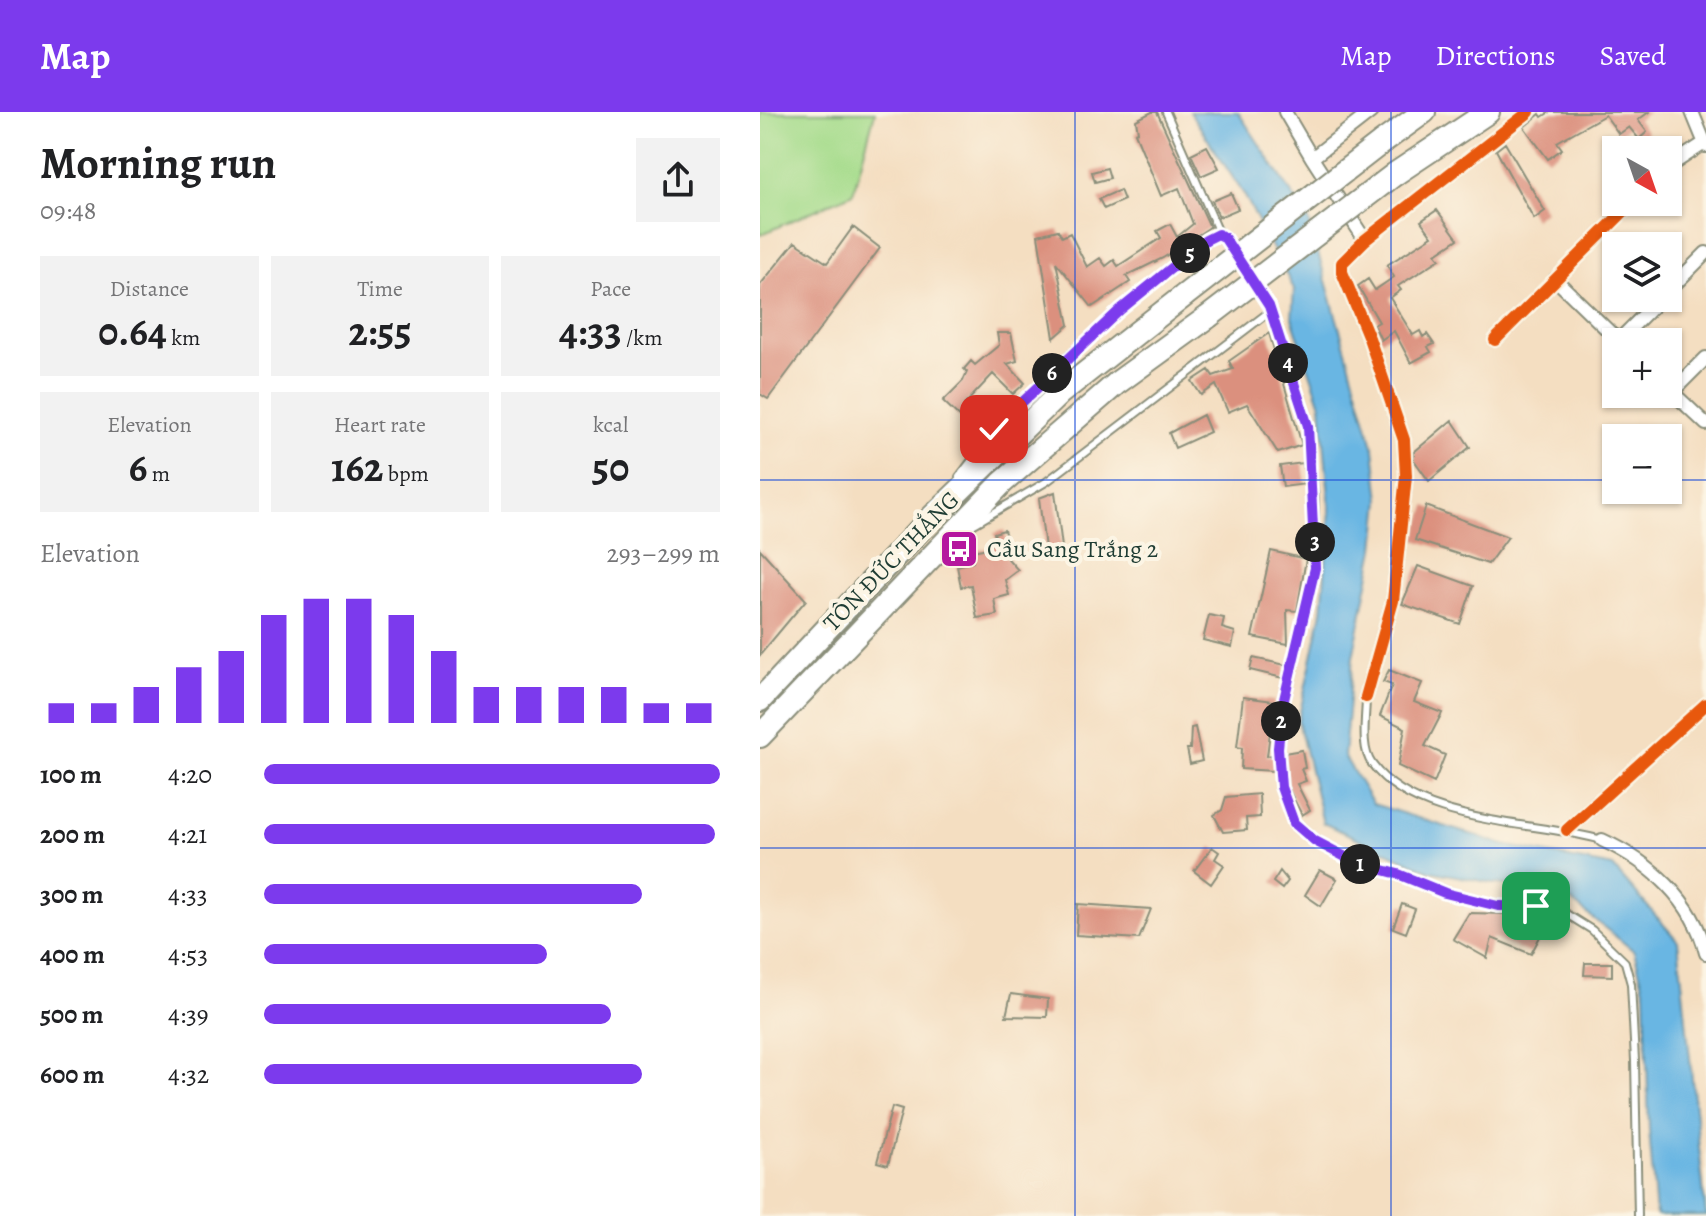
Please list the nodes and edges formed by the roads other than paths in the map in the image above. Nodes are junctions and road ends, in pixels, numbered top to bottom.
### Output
1 (1166, 112) edge
2 (1285, 112) edge
3 (1371, 112) edge
4 (1424, 112) edge
5 (1488, 112) edge
6 (1529, 112) edge
7 (1692, 112) edge
8 (1706, 143) edge
9 (1312, 158) junction
10 (1682, 158) edge
11 (1619, 216) edge
12 (1220, 235) junction
13 (1365, 240) junction
14 (1706, 253) edge
15 (1682, 277) edge
16 (1555, 279) junction
17 (1270, 309) junction
18 (1647, 312) edge
19 (1606, 328) edge
20 (1632, 328) edge
21 (1495, 340) dead end
22 (1706, 358) edge
23 (1682, 379) edge
24 (1682, 401) edge
25 (1706, 424) edge
26 (927, 522) junction
27 (946, 541) junction
28 (1366, 697) joint
29 (760, 700) edge
30 (1706, 704) edge
31 (760, 736) edge
32 (1567, 830) junction
33 (1602, 840) joint
34 (1706, 953) edge
35 (1638, 1216) edge

1 - 12 lane
2 - 9 street
3 - 9 street
4 - 26 highway, TÔN ĐỨC THẮNG, bridge
5 - 27 highway, TÔN ĐỨC THẮNG, bridge
6 - 13 street
7 - 8 street
8 - 10 street
9 - 13 street
11 - 16 street
12 - 17 lane
12 - 26 lane
13 - 28 street
14 - 15 street
16 - 19 street
16 - 21 street
17 - 27 lane
17 - 35 lane
18 - 20 street
22 - 23 street
24 - 25 street
26 - 29 highway, TÔN ĐỨC THẮNG
27 - 31 highway, TÔN ĐỨC THẮNG
28 - 32 lane
30 - 32 street
32 - 33 lane
33 - 34 street

